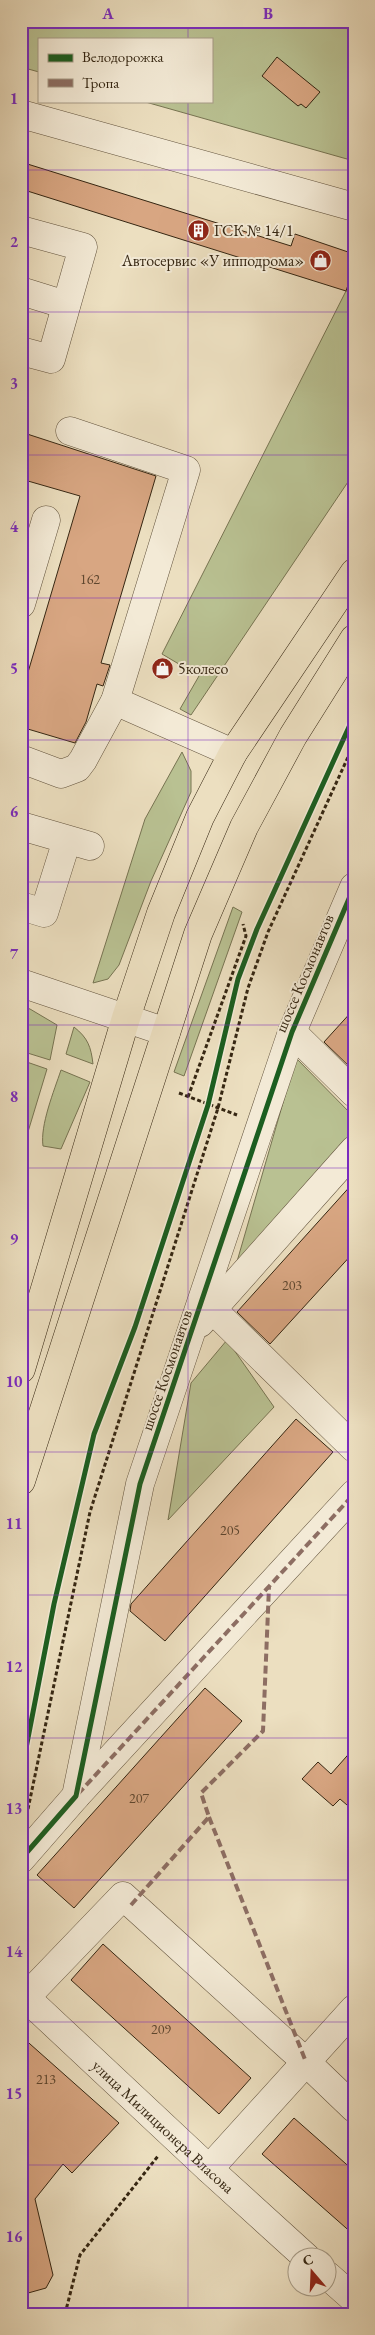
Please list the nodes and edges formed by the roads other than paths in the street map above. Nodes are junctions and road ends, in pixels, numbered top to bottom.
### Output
1 (21, 114) edge
2 (354, 207) edge
3 (21, 230) edge
4 (21, 291) edge
5 (66, 305) junction
6 (21, 351) edge
7 (70, 431) dead end
8 (46, 520) dead end
9 (354, 573) edge
10 (21, 604) edge
11 (354, 639) edge
12 (114, 701) junction
13 (233, 753) junction
14 (21, 758) edge
15 (21, 826) edge
16 (354, 888) edge
17 (21, 906) edge
18 (21, 983) edge
19 (126, 1018) junction
20 (166, 1032) junction
21 (292, 1032) junction
22 (354, 1093) edge
23 (354, 1150) edge
24 (212, 1309) junction
25 (192, 1332) junction
26 (21, 1369) edge
27 (354, 1448) edge
28 (21, 1481) edge
29 (354, 1494) edge
30 (76, 1796) junction
31 (21, 1859) edge
32 (24, 1995) edge
33 (354, 2009) edge
34 (306, 2062) junction
35 (354, 2108) edge
36 (209, 2169) junction
37 (296, 2248) edge
38 (338, 2285) edge
39 (354, 2299) edge

1 - 2 street
3 - 5 street
4 - 5 street
5 - 6 street
7 - 12 street
8 - 10 street
9 - 13 main road
11 - 20 main road
12 - 13 street
12 - 14 street
13 - 19 main road
15 - 17 street
16 - 21 street, шоссе Космонавтов
18 - 19 street
19 - 20 street
19 - 26 main road
20 - 28 main road
21 - 22 street
21 - 25 street, шоссе Космонавтов
23 - 24 street
24 - 25 street
24 - 27 street
25 - 30 street, шоссе Космонавтов
29 - 30 street
30 - 31 street, шоссе Космонавтов
32 - 34 street
32 - 36 street, улица Милиционера Власова
33 - 34 street
34 - 35 street
34 - 36 street
36 - 37 street, улица Милиционера Власова
38 - 39 street

